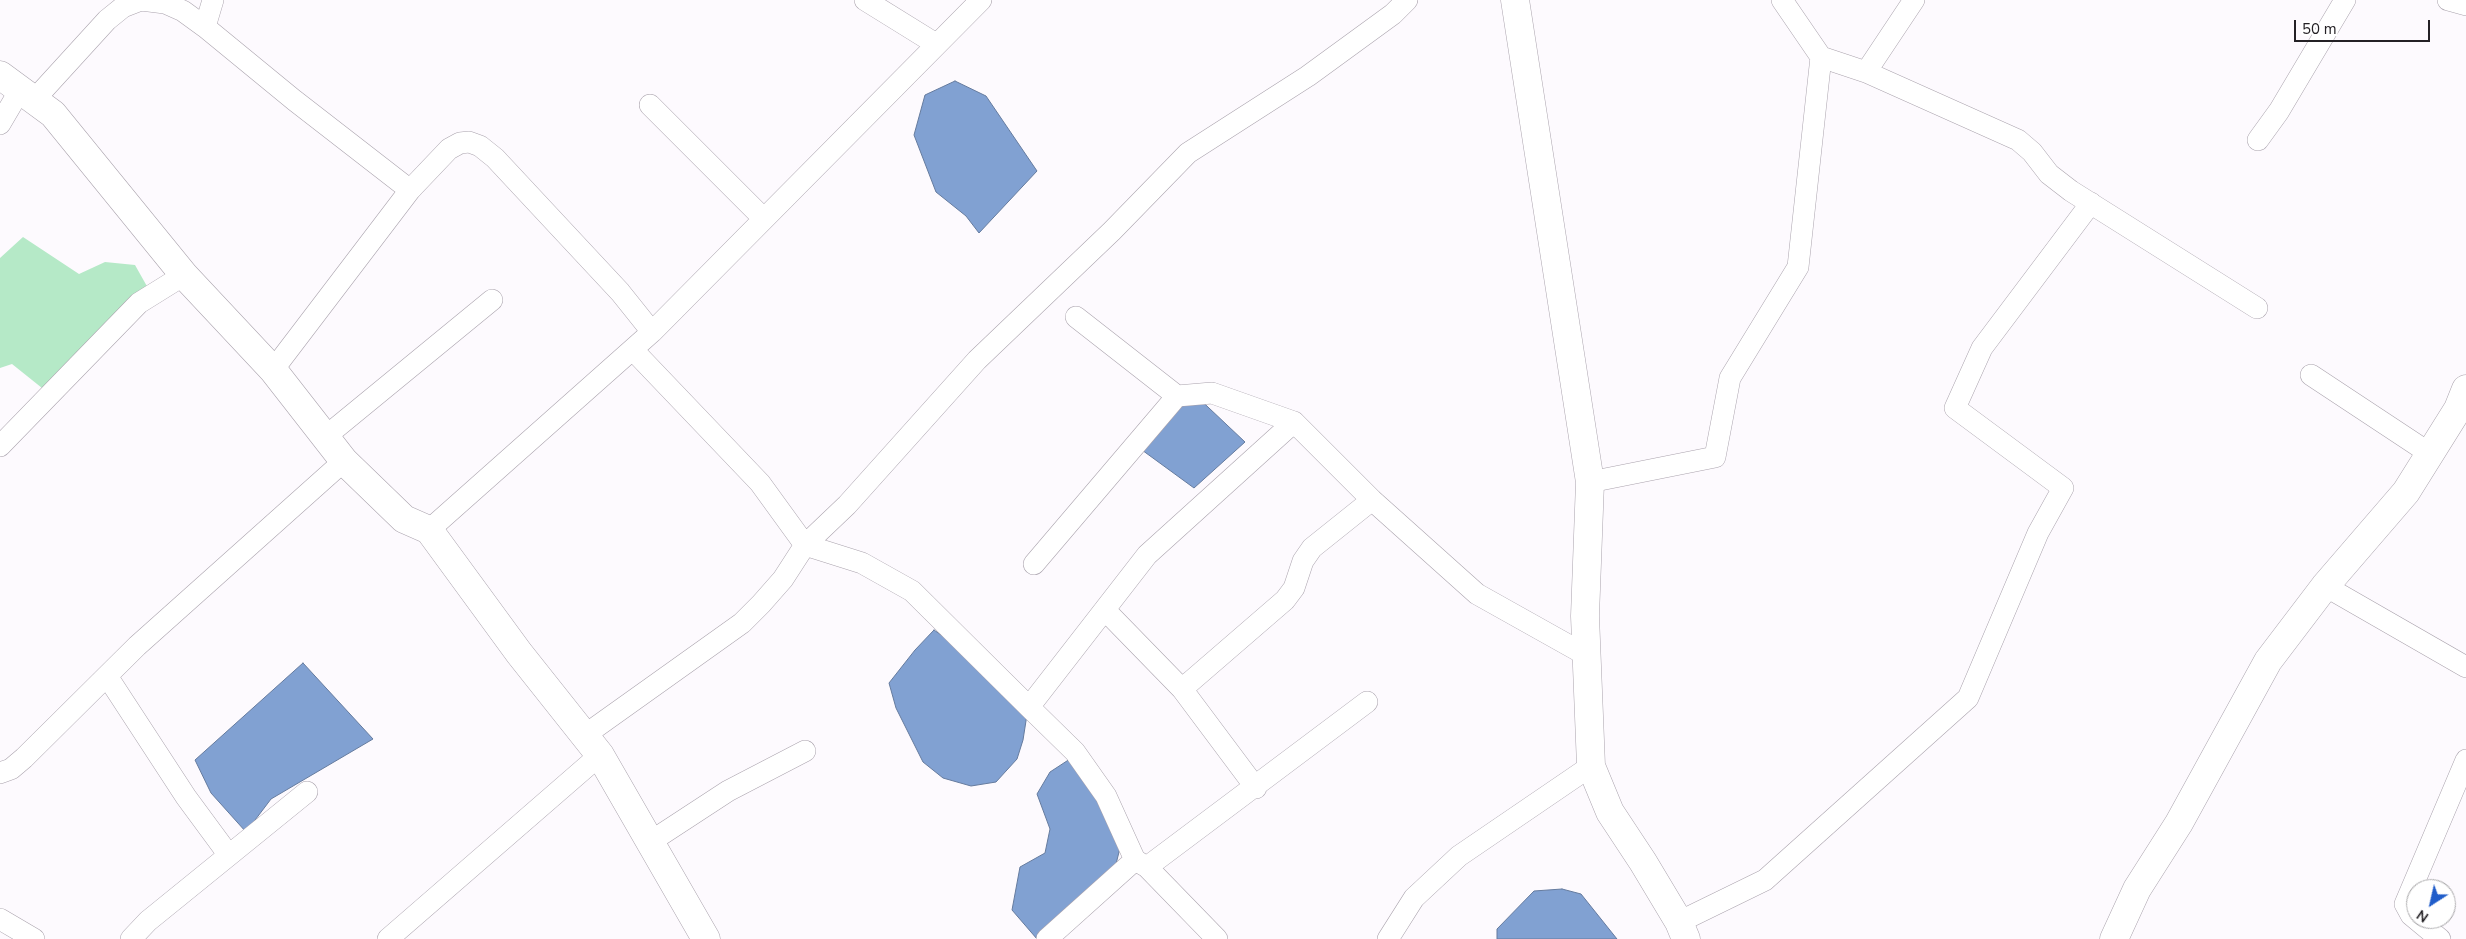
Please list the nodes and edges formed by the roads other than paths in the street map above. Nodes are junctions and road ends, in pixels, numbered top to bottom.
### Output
1 (213, 0) edge
2 (865, 0) edge
3 (981, 0) edge
4 (1407, 0) edge
5 (1515, 0) edge
6 (1782, 0) edge
7 (1914, 0) edge
8 (2345, 0) edge
9 (2448, 0) edge
10 (2466, 5) edge
11 (205, 27) junction
12 (936, 44) junction
13 (1821, 57) junction
14 (1866, 72) junction
15 (18, 88) edge
16 (650, 105) dead end
17 (0, 124) edge
18 (2258, 140) dead end
19 (410, 190) junction
20 (2091, 203) junction
21 (763, 218) junction
22 (184, 275) junction
23 (492, 300) dead end
24 (2257, 308) dead end
25 (1076, 317) dead end
26 (652, 332) junction
27 (633, 350) junction
28 (272, 370) junction
29 (2311, 375) dead end
30 (2466, 389) edge
31 (1177, 396) junction
32 (1294, 422) junction
33 (325, 437) junction
34 (0, 446) edge
35 (2429, 453) junction
36 (344, 461) junction
37 (1590, 482) junction
38 (1372, 500) junction
39 (429, 530) junction
40 (806, 545) junction
41 (1034, 564) dead end
42 (2325, 586) junction
43 (1105, 610) junction
44 (1586, 655) junction
45 (2466, 667) edge
46 (106, 676) junction
47 (1182, 689) junction
48 (1367, 702) dead end
49 (1029, 706) junction
50 (592, 745) junction
51 (806, 751) dead end
52 (2466, 760) edge
53 (1591, 766) junction
54 (0, 773) edge
55 (1256, 788) junction
56 (307, 792) dead end
57 (650, 842) junction
58 (228, 854) junction
59 (1141, 863) junction
60 (0, 919) edge
61 (1682, 931) edge
62 (34, 939) edge
63 (131, 939) edge
64 (388, 939) edge
65 (706, 939) edge
66 (1047, 939) edge
67 (1217, 939) edge
68 (1388, 939) edge
69 (2114, 939) edge
70 (2440, 939) edge

1 - 11 street
2 - 12 street
3 - 12 street
4 - 40 street
5 - 37 street
6 - 13 street
7 - 14 street
8 - 18 street
9 - 10 street
11 - 15 street
11 - 19 street
12 - 21 street
13 - 14 street
13 - 37 street
14 - 20 street
15 - 17 street
15 - 22 street
16 - 21 street
19 - 26 street
19 - 28 street
20 - 24 street
20 - 61 street
21 - 26 street
22 - 28 street
22 - 34 street
23 - 33 street
25 - 31 street
26 - 27 street
27 - 39 street
27 - 40 street
28 - 33 street
29 - 35 street
30 - 35 street
31 - 32 street
31 - 41 street
32 - 38 street
32 - 43 street
33 - 36 street
35 - 42 street
36 - 39 street
36 - 46 street
37 - 44 street
38 - 44 street
38 - 47 street
39 - 50 street
40 - 49 street
40 - 50 street
42 - 45 street
42 - 69 street
43 - 47 street
43 - 49 street
44 - 53 street
46 - 54 street
46 - 58 street
47 - 55 street
48 - 55 street
49 - 59 street
50 - 57 street
50 - 64 street
51 - 57 street
52 - 70 street
53 - 61 street
53 - 68 street
55 - 59 street
56 - 58 street
57 - 65 street
58 - 63 street
59 - 66 street
59 - 67 street
60 - 62 street

